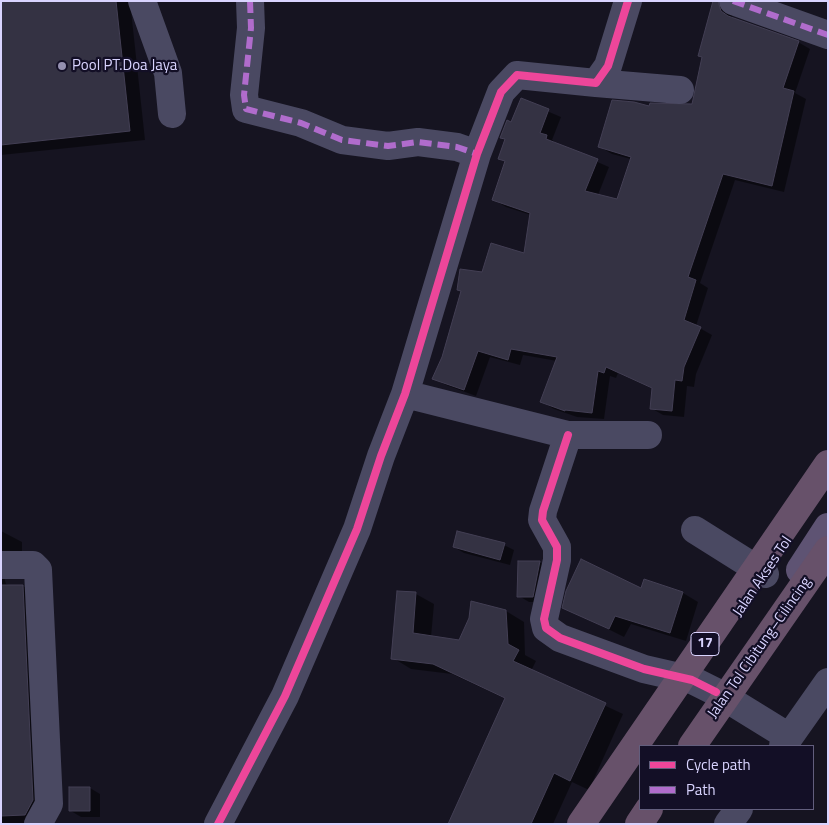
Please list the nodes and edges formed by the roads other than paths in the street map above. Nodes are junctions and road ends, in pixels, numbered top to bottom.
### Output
1 (142, 1) edge
2 (250, 1) edge
3 (628, 1) edge
4 (733, 1) edge
5 (828, 35) edge
6 (596, 83) junction
7 (680, 90) dead end
8 (172, 114) dead end
9 (477, 154) junction
10 (405, 394) junction
11 (568, 435) junction
12 (648, 435) dead end
13 (828, 464) edge
14 (828, 482) edge
15 (828, 528) edge
16 (695, 530) dead end
17 (828, 550) edge
18 (1, 565) edge
19 (765, 574) junction
20 (692, 680) junction
21 (828, 682) edge
22 (716, 692) junction
23 (786, 742) edge
24 (647, 745) edge
25 (679, 745) edge
26 (693, 745) edge
27 (639, 756) edge
28 (639, 803) edge
29 (648, 810) edge
30 (738, 810) edge
31 (38, 824) edge
32 (218, 824) edge
33 (581, 824) edge
34 (594, 824) edge
35 (625, 824) edge
36 (639, 824) edge
37 (728, 824) edge

1 - 8 street
2 - 9 street
3 - 6 street
4 - 5 street
6 - 7 street
6 - 9 street
9 - 10 street
10 - 11 street
10 - 32 street
11 - 12 street
11 - 20 street
13 - 33 highway, 17, bridge
14 - 19 main road, Jalan Akses Tol
15 - 22 main road, Jalan Akses Tol
16 - 19 street
17 - 26 highway, Jalan Tol Cibitung–Cilincing, bridge
18 - 31 street
19 - 20 main road, Jalan Akses Tol
20 - 22 street
20 - 24 main road, Jalan Akses Tol
21 - 23 street
22 - 23 street
22 - 25 main road, Jalan Akses Tol
27 - 34 main road
28 - 35 main road
29 - 36 highway
30 - 37 street

